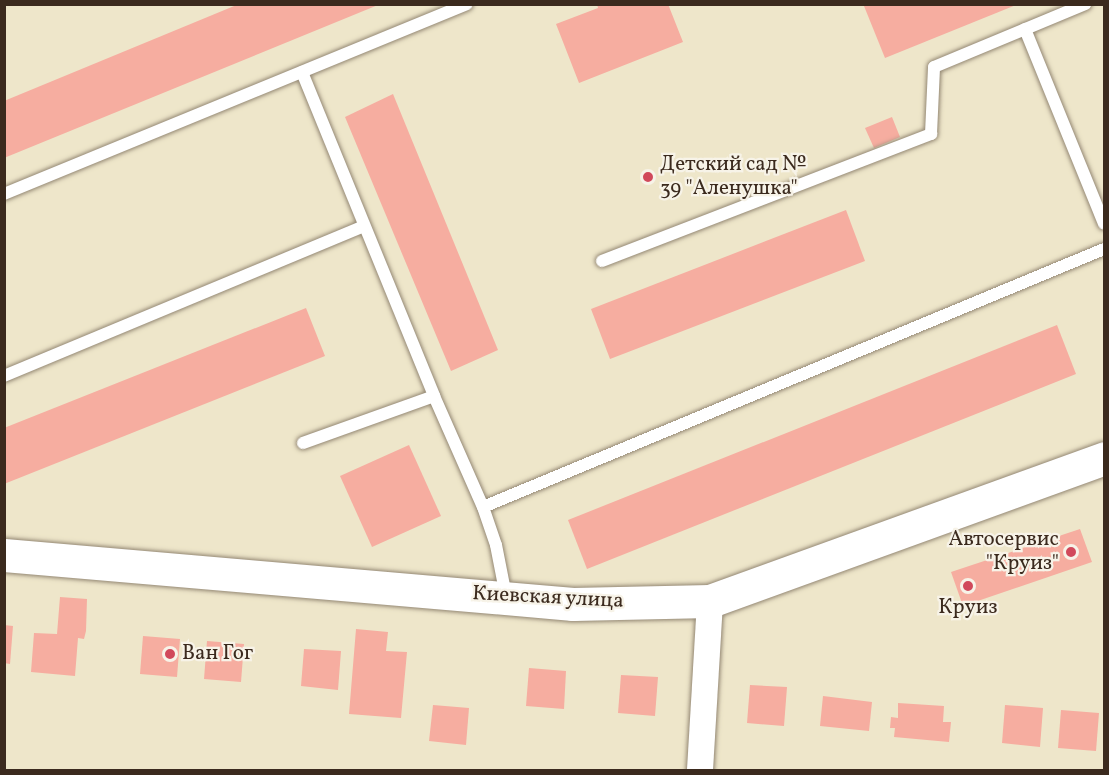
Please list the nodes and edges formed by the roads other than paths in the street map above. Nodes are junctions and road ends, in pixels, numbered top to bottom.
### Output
1 (467, 4) edge
2 (1085, 4) edge
3 (1025, 29) junction
4 (302, 72) junction
5 (4, 194) edge
6 (1104, 224) edge
7 (364, 226) junction
8 (1104, 249) edge
9 (602, 261) dead end
10 (4, 376) edge
11 (434, 396) junction
12 (303, 443) dead end
13 (1104, 458) edge
14 (483, 507) junction
15 (4, 555) edge
16 (506, 598) junction
17 (710, 601) junction
18 (700, 771) edge

1 - 4 lane
2 - 3 lane
3 - 6 lane
3 - 9 lane
4 - 5 lane
4 - 7 lane
7 - 10 lane
7 - 11 lane
8 - 14 lane
11 - 12 lane
11 - 14 lane
13 - 17 main road, Киевская улица
14 - 16 lane
15 - 16 main road, Киевская улица
16 - 17 main road, Киевская улица
17 - 18 street

